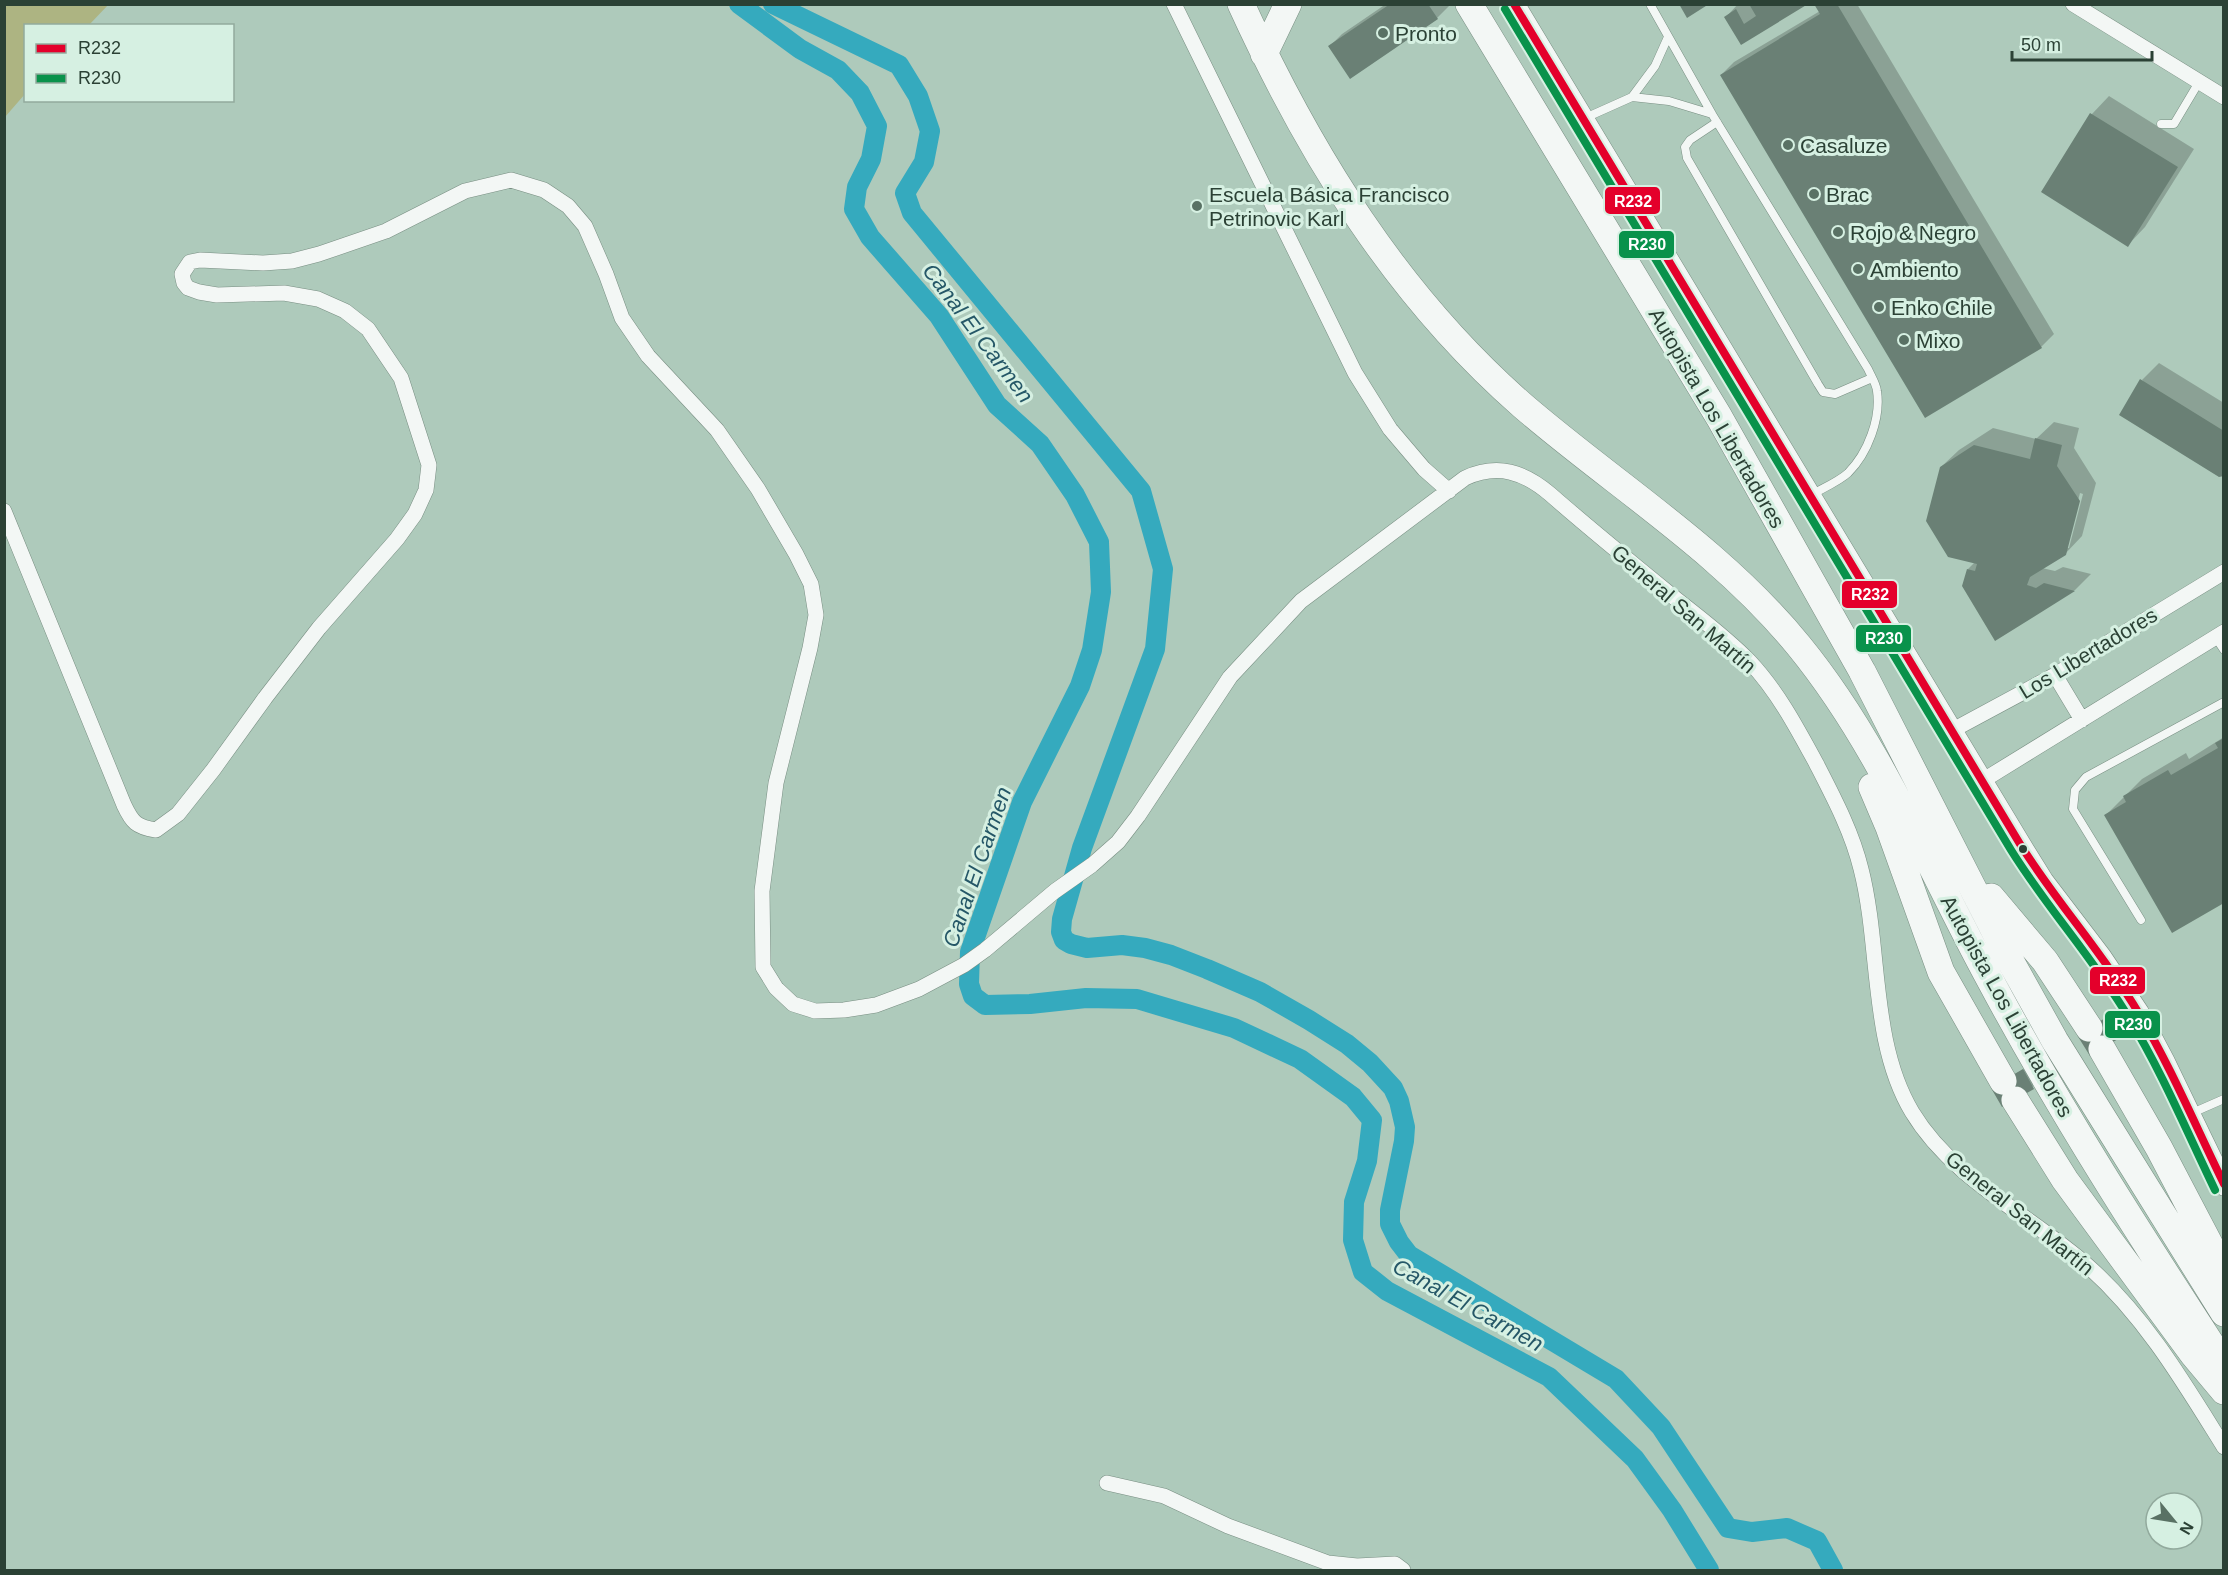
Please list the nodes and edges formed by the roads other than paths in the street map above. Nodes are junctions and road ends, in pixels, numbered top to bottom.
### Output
1 (1174, 4) edge
2 (1241, 4) edge
3 (1288, 4) edge
4 (1469, 4) edge
5 (1514, 4) edge
6 (1650, 4) edge
7 (2073, 4) edge
8 (1668, 37) junction
9 (1264, 54) junction
10 (2199, 82) junction
11 (1632, 97) junction
12 (2223, 97) edge
13 (1712, 114) junction
14 (1584, 119) junction
15 (1717, 122) junction
16 (2161, 124) dead end
17 (1872, 378) junction
18 (1449, 491) junction
19 (1809, 496) junction
20 (4, 511) edge
21 (2223, 572) edge
22 (2221, 640) edge
23 (1798, 644) junction
24 (2055, 675) junction
25 (2223, 702) edge
26 (2082, 720) junction
27 (1951, 731) junction
28 (1982, 781) junction
29 (1948, 840) junction
30 (2141, 920) dead end
31 (2223, 1099) edge
32 (2188, 1115) junction
33 (2223, 1185) edge
34 (2223, 1272) edge
35 (2223, 1313) edge
36 (2223, 1364) edge
37 (2223, 1391) edge
38 (2223, 1447) edge
39 (1107, 1483) dead end
40 (1403, 1570) edge

1 - 18 street
2 - 9 highway, Autopista Los Libertadores
3 - 9 highway
4 - 29 highway, Autopista Los Libertadores
5 - 14 street
6 - 8 lane
7 - 10 street
8 - 11 lane
8 - 13 lane
9 - 23 highway, Autopista Los Libertadores
10 - 12 street
10 - 16 lane
11 - 13 lane
11 - 14 lane
13 - 15 lane
14 - 19 street
15 - 17 lane
15 - 17 lane
17 - 19 lane
18 - 20 street, General San Martín
18 - 38 street, General San Martín
19 - 27 street
21 - 24 street, Los Libertadores
22 - 26 street
23 - 36 highway, Autopista Los Libertadores
23 - 37 highway, Autopista Los Libertadores
24 - 26 street
24 - 27 street, Los Libertadores
25 - 30 lane
26 - 28 street
27 - 28 street
28 - 32 street
29 - 34 highway, Autopista Los Libertadores
29 - 35 highway, Autopista Los Libertadores
31 - 32 lane
32 - 33 street
39 - 40 street

